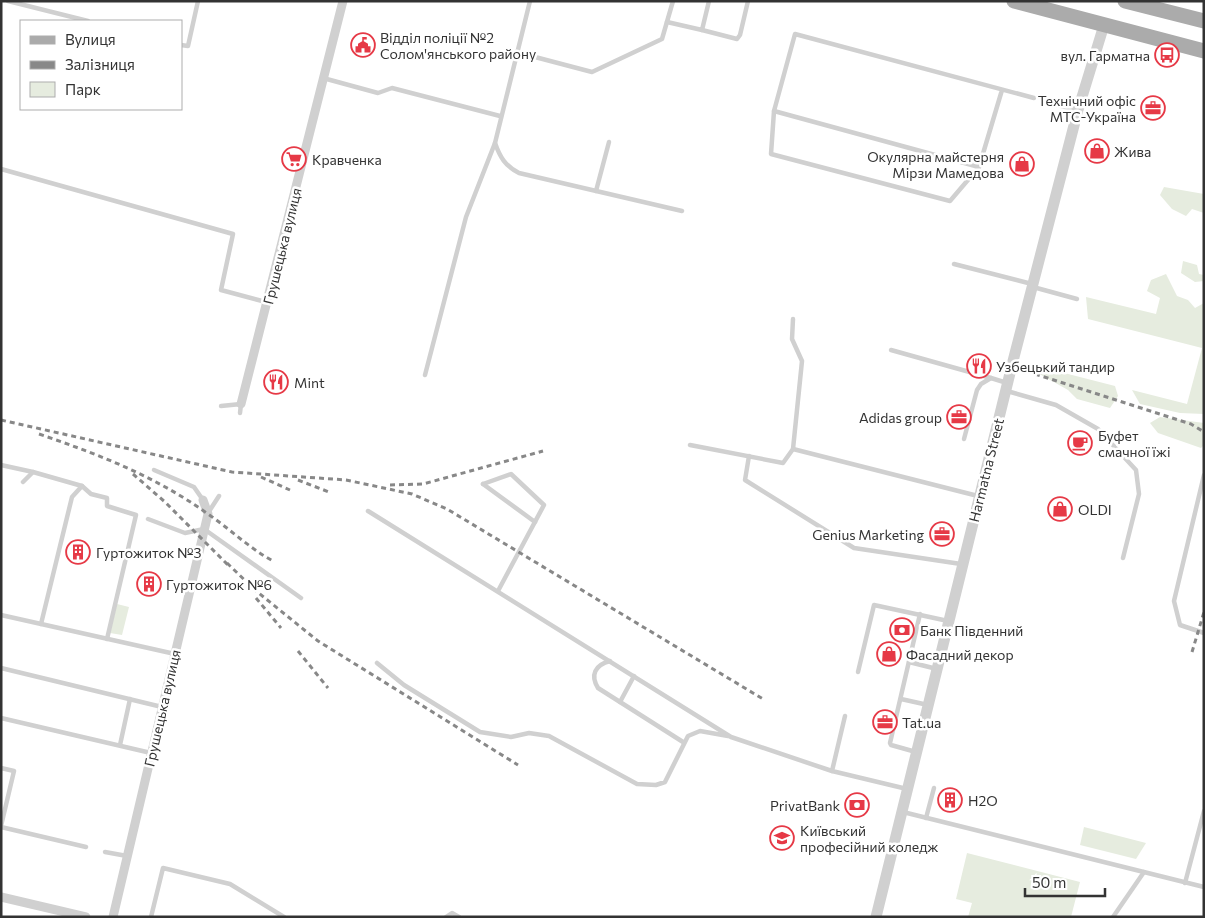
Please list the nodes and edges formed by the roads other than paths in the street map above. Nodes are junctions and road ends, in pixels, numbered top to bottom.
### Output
1 (8, 1) edge
2 (198, 1) edge
3 (343, 1) edge
4 (530, 1) edge
5 (673, 1) edge
6 (709, 1) edge
7 (748, 1) edge
8 (1014, 1) edge
9 (1125, 1) edge
10 (84, 20) edge
11 (1204, 21) edge
12 (667, 22) junction
13 (1104, 25) junction
14 (702, 30) junction
15 (182, 45) edge
16 (1204, 51) edge
17 (516, 52) junction
18 (324, 78) junction
19 (1002, 90) junction
20 (1034, 98) dead end
21 (1046, 102) dead end
22 (1078, 110) junction
23 (774, 111) junction
24 (500, 116) junction
25 (609, 142) dead end
26 (495, 143) junction
27 (979, 167) junction
28 (1, 170) edge
29 (596, 191) junction
30 (682, 211) dead end
31 (954, 264) dead end
32 (1033, 286) junction
33 (1077, 298) dead end
34 (268, 302) junction
35 (793, 319) dead end
36 (891, 350) dead end
37 (426, 375) dead end
38 (991, 378) junction
39 (1007, 387) junction
40 (221, 406) dead end
41 (241, 408) joint
42 (964, 439) dead end
43 (690, 445) dead end
44 (793, 449) junction
45 (749, 456) junction
46 (1, 465) edge
47 (154, 470) dead end
48 (33, 472) junction
49 (1204, 475) edge
50 (23, 482) dead end
51 (82, 486) junction
52 (219, 496) dead end
53 (980, 496) junction
54 (203, 500) joint
55 (368, 511) dead end
56 (208, 514) junction
57 (148, 519) dead end
58 (535, 522) junction
59 (204, 529) junction
60 (1123, 558) dead end
61 (962, 564) junction
62 (498, 592) junction
63 (301, 598) dead end
64 (920, 614) junction
65 (1, 615) edge
66 (948, 621) junction
67 (41, 624) junction
68 (1204, 632) edge
69 (107, 639) junction
70 (175, 654) junction
71 (610, 661) junction
72 (909, 662) junction
73 (376, 663) dead end
74 (1, 668) edge
75 (936, 669) junction
76 (858, 672) dead end
77 (634, 676) junction
78 (901, 699) junction
79 (130, 700) junction
80 (620, 702) junction
81 (928, 705) junction
82 (162, 707) junction
83 (845, 716) dead end
84 (1, 718) edge
85 (732, 737) junction
86 (683, 742) junction
87 (120, 745) junction
88 (916, 752) junction
89 (151, 754) junction
90 (1, 768) edge
91 (832, 771) junction
92 (934, 788) dead end
93 (907, 789) junction
94 (1204, 811) edge
95 (902, 812) junction
96 (926, 818) junction
97 (1, 827) edge
98 (86, 847) dead end
99 (105, 852) dead end
100 (127, 856) junction
101 (1144, 872) junction
102 (1185, 883) junction
103 (1204, 887) edge
104 (1, 896) edge
105 (86, 917) edge
106 (113, 917) edge
107 (151, 917) edge
108 (284, 917) edge
109 (446, 917) edge
110 (459, 917) edge
111 (876, 917) edge
112 (1113, 917) edge

1 - 10 lane
2 - 15 lane
3 - 18 street, Грушецька вулиця
4 - 17 lane
5 - 12 lane
6 - 14 lane
7 - 14 lane
8 - 13 main road
9 - 11 main road
12 - 14 lane
12 - 17 lane
13 - 16 main road
13 - 22 street, Harmatna Street
17 - 24 lane
18 - 24 lane
18 - 34 street, Грушецька вулиця
19 - 20 lane
19 - 23 lane
19 - 27 lane
21 - 22 lane
22 - 32 street, Harmatna Street
23 - 27 lane
23 - 27 lane
24 - 26 lane
25 - 29 lane
26 - 29 lane
26 - 37 lane
28 - 34 lane
29 - 30 lane
31 - 32 lane
32 - 33 lane
32 - 39 street, Harmatna Street
34 - 41 street, Грушецька вулиця
35 - 44 lane
36 - 38 lane
38 - 39 lane
38 - 42 lane
39 - 53 street, Harmatna Street
39 - 60 lane
40 - 41 lane
43 - 45 lane
44 - 45 lane
44 - 53 lane
45 - 61 lane
46 - 48 lane
47 - 54 lane
48 - 50 lane
48 - 51 lane
49 - 68 lane
51 - 67 lane
51 - 69 lane
52 - 56 lane
53 - 61 street, Harmatna Street
54 - 56 street
55 - 62 lane
56 - 59 street, Грушецька вулиця
57 - 59 lane
58 - 58 lane
58 - 62 lane
59 - 63 lane
59 - 70 street, Грушецька вулиця
61 - 66 street, Harmatna Street
62 - 71 lane
64 - 66 lane
64 - 72 lane
64 - 76 lane
65 - 67 lane
66 - 75 street, Harmatna Street
67 - 69 lane
69 - 70 lane
70 - 82 street, Грушецька вулиця
71 - 77 lane
71 - 80 lane
72 - 75 lane
72 - 78 lane
73 - 86 lane
74 - 79 lane
75 - 81 street, Harmatna Street
77 - 80 lane
77 - 85 lane
78 - 81 lane
78 - 88 lane
79 - 82 lane
79 - 87 lane
80 - 86 lane
81 - 88 street, Harmatna Street
82 - 89 street, Грушецька вулиця
83 - 91 lane
84 - 87 lane
85 - 86 lane
85 - 91 lane
87 - 89 lane
88 - 93 street, Harmatna Street
89 - 100 street, Грушецька вулиця
90 - 97 lane
91 - 93 lane
92 - 96 lane
93 - 95 street, Harmatna Street
94 - 102 lane
95 - 96 lane
95 - 111 street, Harmatna Street
96 - 101 lane
97 - 98 lane
99 - 100 lane
100 - 106 street, Грушецька вулиця
101 - 102 lane
101 - 112 lane
102 - 103 lane
104 - 105 street
107 - 108 lane
109 - 110 lane

